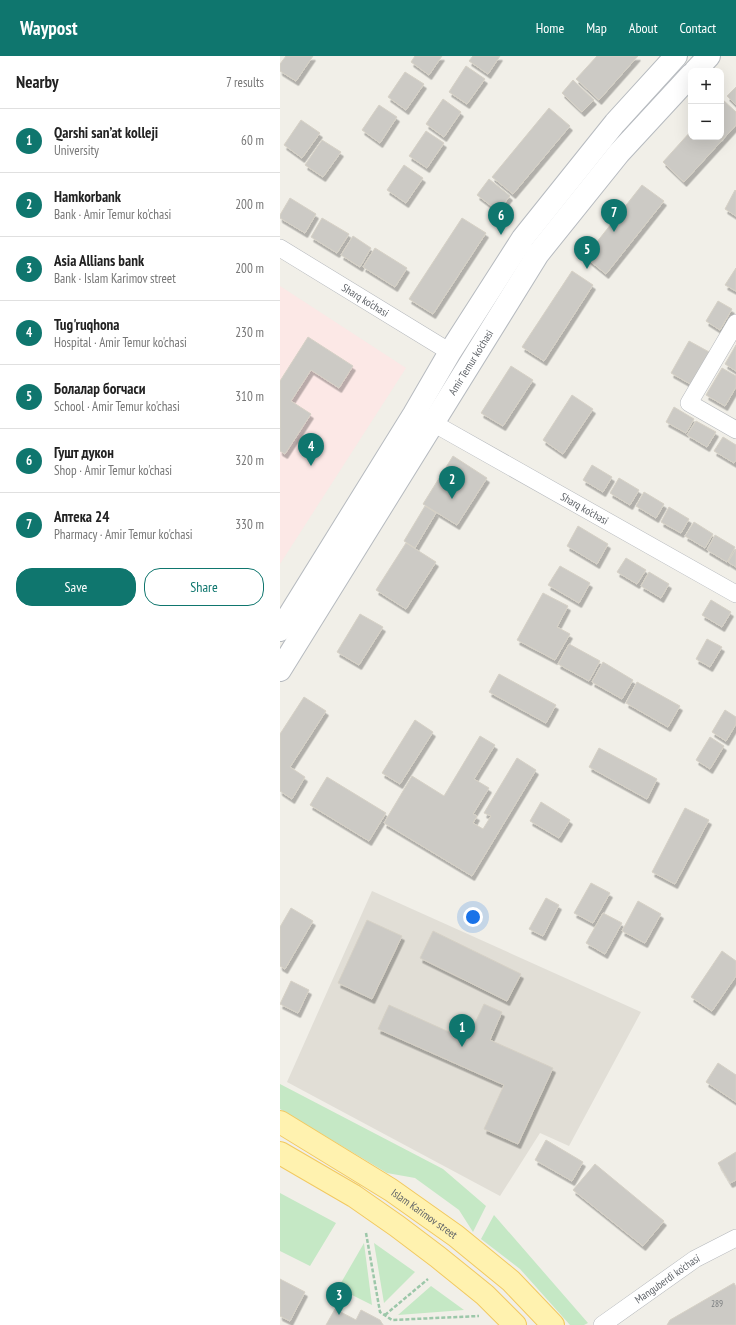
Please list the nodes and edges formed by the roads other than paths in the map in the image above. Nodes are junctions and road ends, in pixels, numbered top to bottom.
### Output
1 (676, 56) edge
2 (709, 56) edge
3 (698, 68) edge
4 (688, 78) edge
5 (280, 248) edge
6 (736, 323) edge
7 (450, 352) junction
8 (433, 423) junction
9 (736, 430) edge
10 (736, 594) edge
11 (280, 630) edge
12 (280, 670) edge
13 (280, 1122) edge
14 (280, 1153) edge
15 (736, 1238) edge
16 (515, 1325) edge
17 (553, 1325) edge
18 (602, 1325) edge

1 - 7 main road, Amir Temur ko'chasi
2 - 3 main road
4 - 8 main road, Amir Temur ko'chasi
5 - 7 street, Sharq ko‘chasi
6 - 9 street
7 - 11 main road, Amir Temur ko'chasi
8 - 10 street, Sharq ko'chasi
8 - 12 main road, Amir Temur ko'chasi
13 - 17 main road, Islam Karimov street
14 - 16 main road
15 - 18 street, Manguberdi ko'chasi

